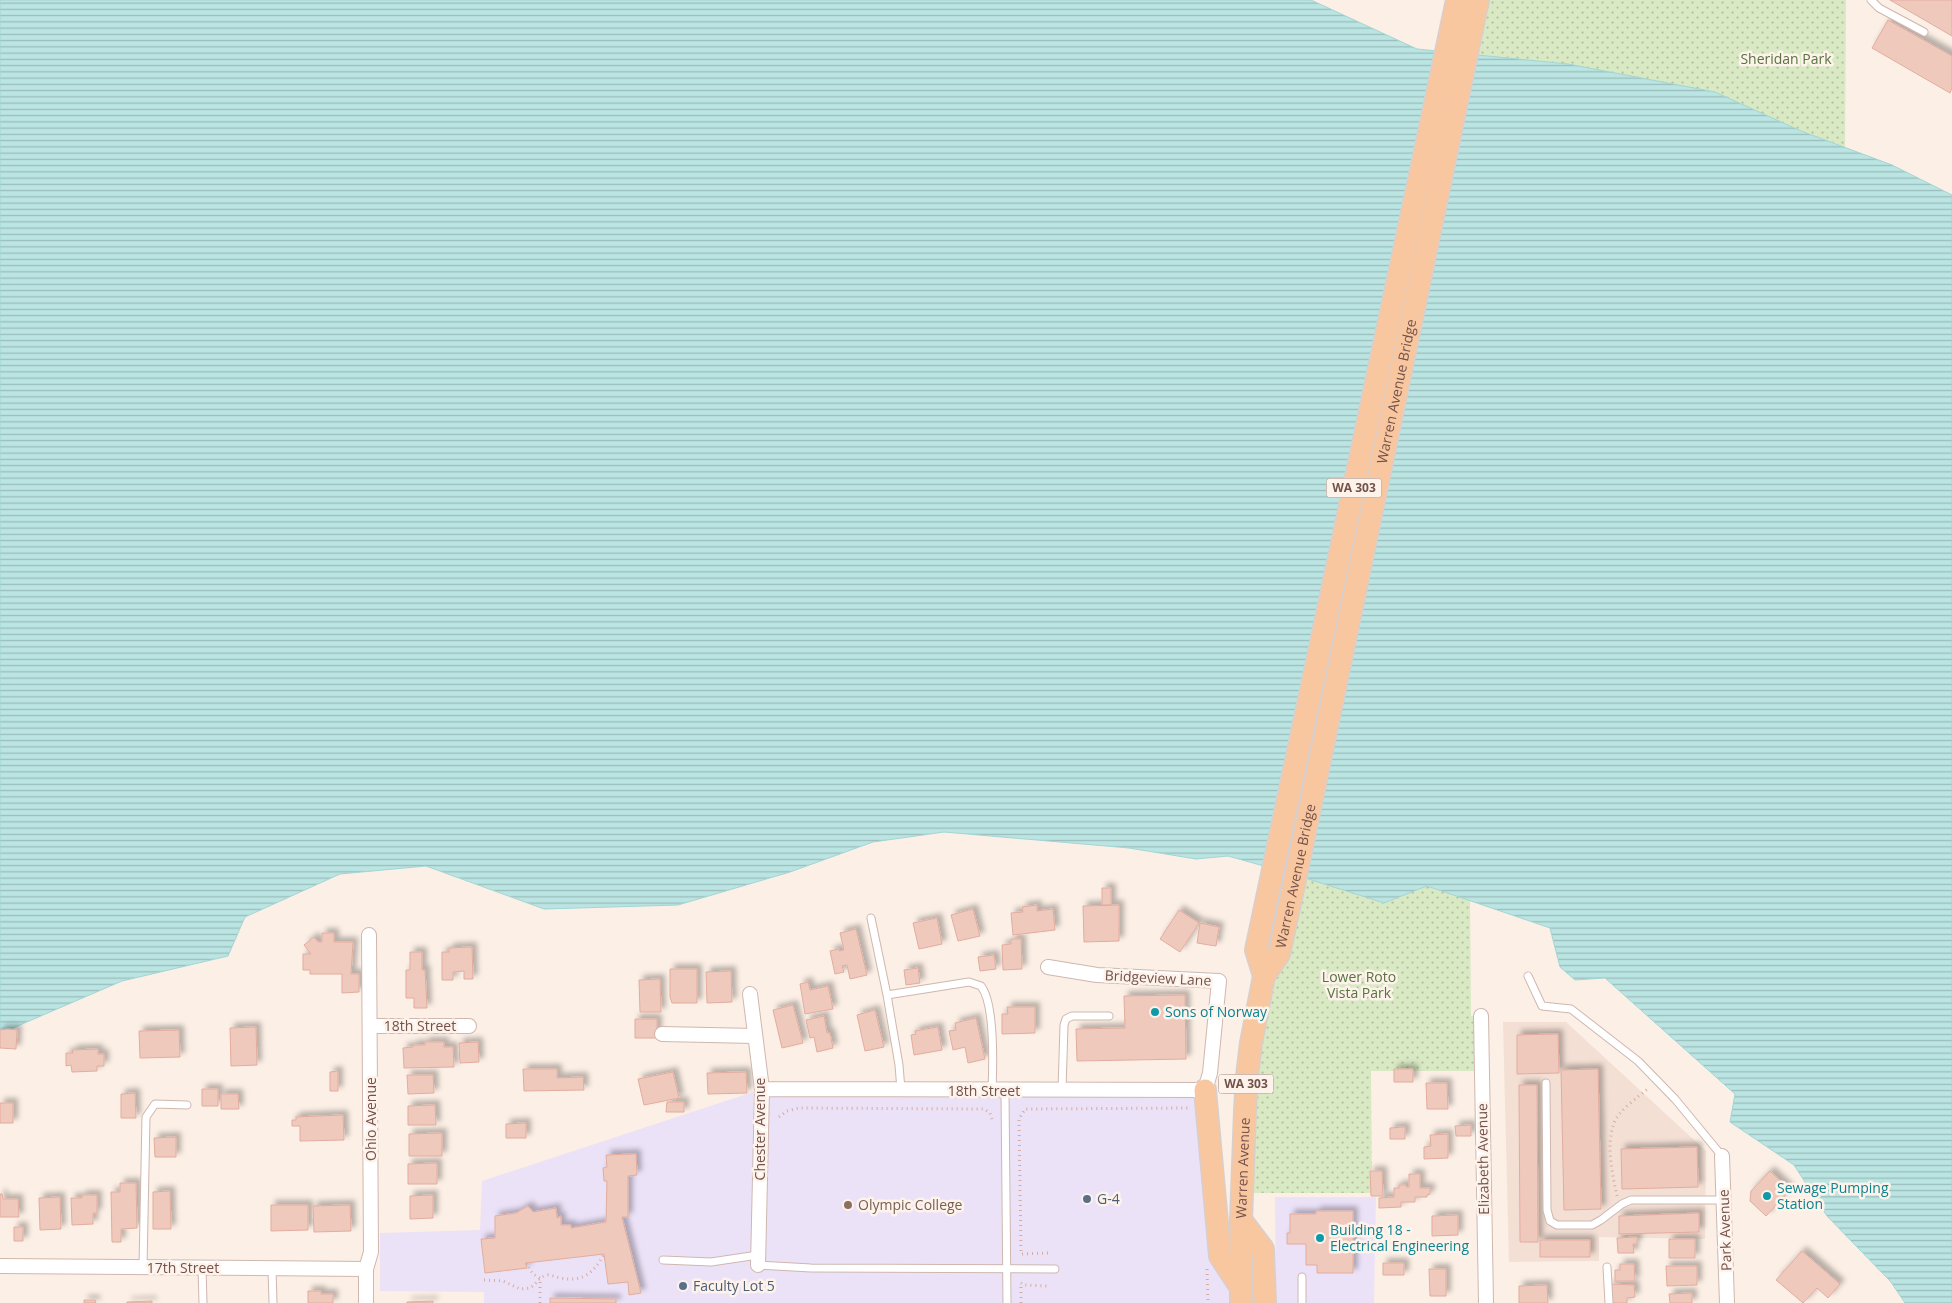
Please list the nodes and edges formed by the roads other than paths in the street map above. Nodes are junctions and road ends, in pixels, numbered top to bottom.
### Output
1 (1457, 0) edge
2 (1478, 0) edge
3 (1871, 0) edge
4 (1924, 32) dead end
5 (871, 918) dead end
6 (369, 935) dead end
7 (1048, 967) dead end
8 (1264, 976) junction
9 (1528, 976) dead end
10 (750, 994) dead end
11 (887, 995) junction
12 (1109, 1016) dead end
13 (1481, 1016) dead end
14 (370, 1026) junction
15 (469, 1026) dead end
16 (662, 1034) dead end
17 (755, 1036) junction
18 (1546, 1083) dead end
19 (762, 1089) junction
20 (901, 1090) junction
21 (1205, 1090) junction
22 (999, 1091) junction
23 (1062, 1091) junction
24 (187, 1105) dead end
25 (1722, 1156) joint
26 (1724, 1200) junction
27 (1241, 1220) junction
28 (663, 1260) dead end
29 (758, 1260) junction
30 (0, 1266) edge
31 (143, 1267) junction
32 (1607, 1267) dead end
33 (202, 1268) junction
34 (272, 1268) junction
35 (366, 1269) junction
36 (1006, 1269) junction
37 (1055, 1269) dead end
38 (1302, 1277) dead end
39 (1241, 1295) edge
40 (203, 1303) edge
41 (272, 1303) edge
42 (366, 1303) edge
43 (1007, 1303) edge
44 (1265, 1303) edge
45 (1302, 1303) edge
46 (1486, 1303) edge
47 (1609, 1303) edge
48 (1727, 1303) edge

1 - 8 main road, Warren Avenue Bridge / WA 303
2 - 8 main road, Warren Avenue Bridge / WA 303
3 - 4 lane
5 - 11 lane
6 - 14 street, Ohio Avenue
7 - 21 street, Bridgeview Lane
8 - 27 main road, Warren Avenue / WA 303
9 - 25 lane
10 - 17 street, Chester Avenue
11 - 20 lane
11 - 22 lane
12 - 23 lane
13 - 46 street, Elizabeth Avenue
14 - 15 street, 18th Street
14 - 35 street, Ohio Avenue
16 - 17 street
17 - 19 street, Chester Avenue
18 - 26 lane
19 - 20 street, 18th Street
19 - 29 street, Chester Avenue
20 - 22 street, 18th Street
21 - 23 street, 18th Street
21 - 39 main road
22 - 23 street, 18th Street
22 - 36 lane
24 - 31 lane
25 - 26 street, Park Avenue
26 - 48 street, Park Avenue
27 - 39 main road, Warren Avenue / WA 303
27 - 44 main road
28 - 29 lane
29 - 36 lane
30 - 31 street, 17th Street
31 - 33 street, 17th Street
32 - 47 lane
33 - 34 street, 17th Street
33 - 40 lane
34 - 35 street, 17th Street
34 - 41 lane
35 - 42 street, Ohio Avenue
36 - 37 lane
36 - 43 lane
38 - 45 lane

